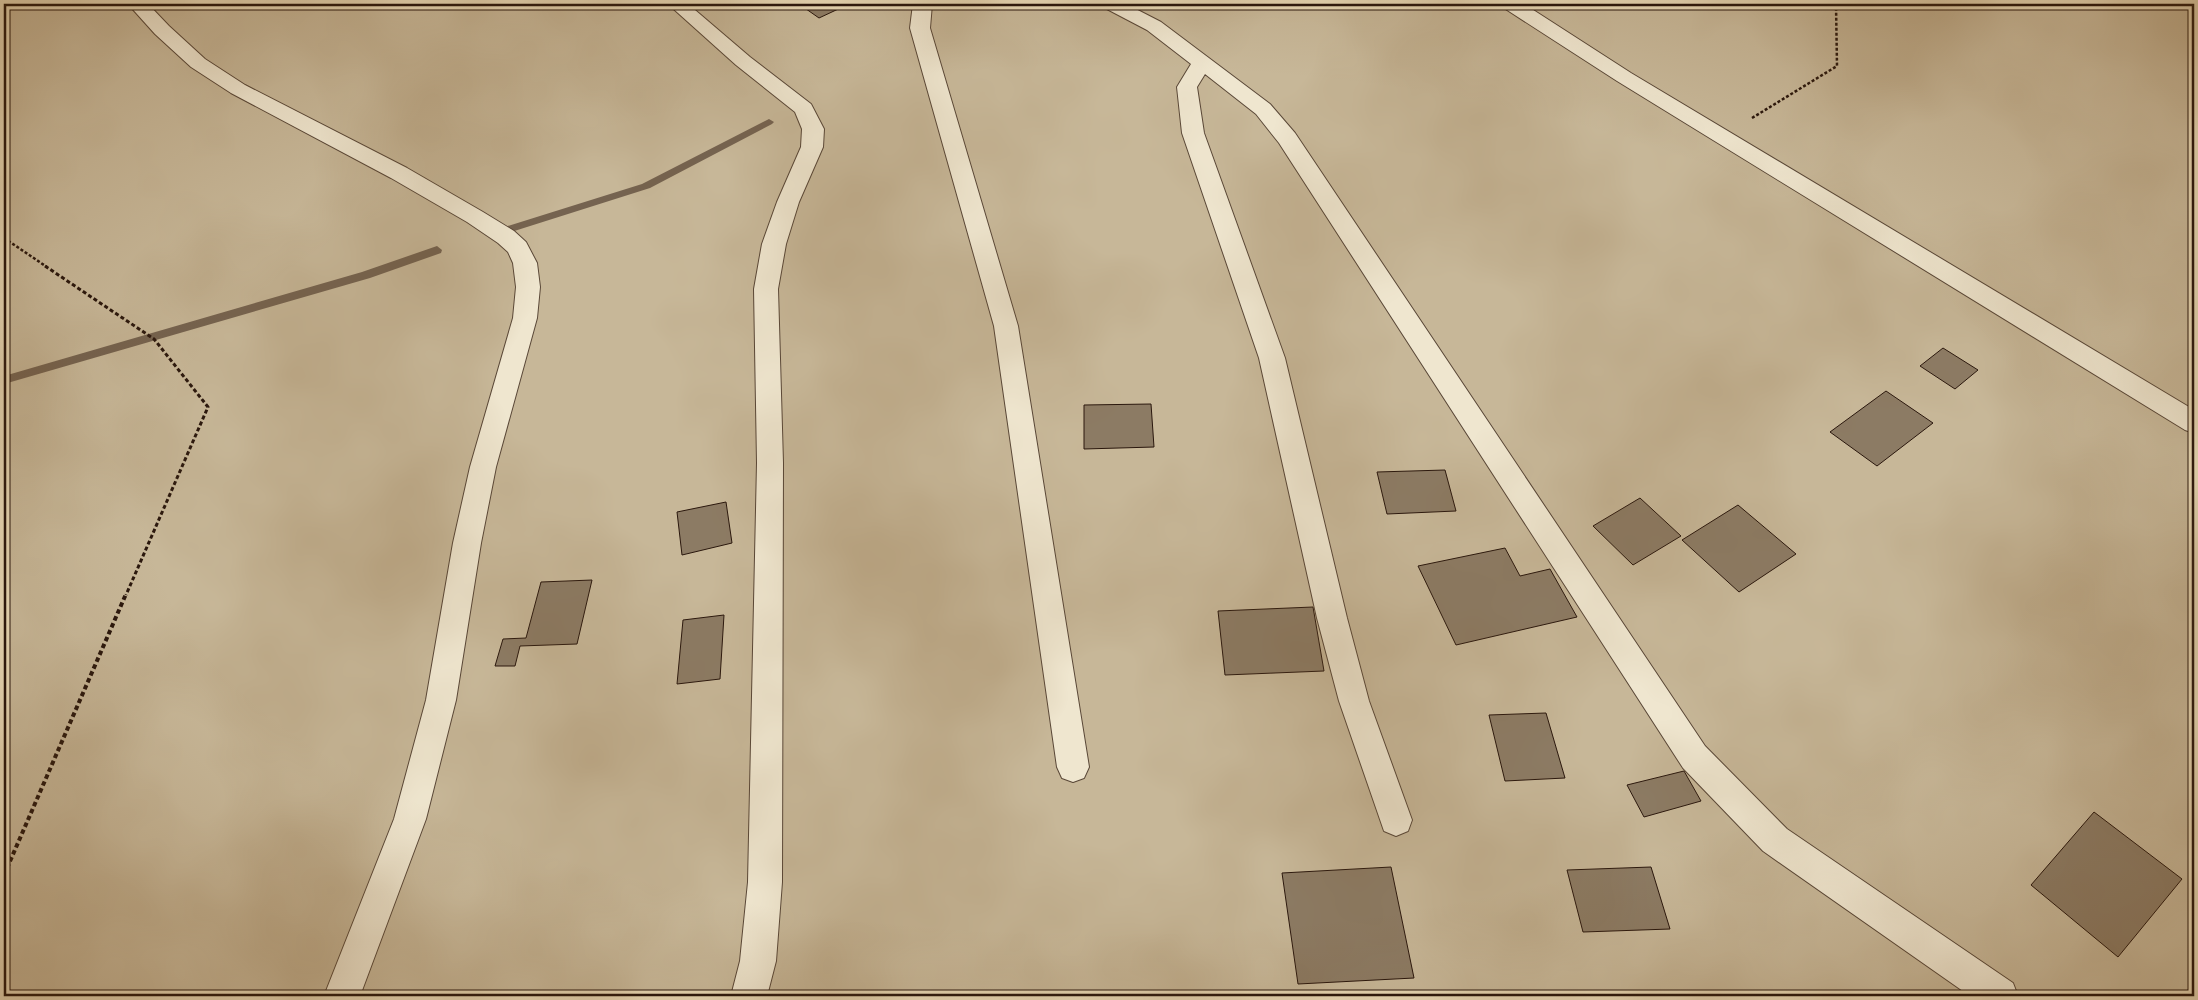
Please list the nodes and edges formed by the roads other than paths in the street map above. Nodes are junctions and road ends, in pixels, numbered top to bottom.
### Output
1 (138, 4) edge
2 (677, 4) edge
3 (922, 4) edge
4 (1112, 4) edge
5 (1511, 4) edge
6 (1202, 62) junction
7 (2194, 423) edge
8 (1073, 767) dead end
9 (1396, 820) dead end
10 (342, 996) edge
11 (749, 996) edge
12 (2000, 996) edge

1 - 10 street
2 - 11 street
3 - 8 street
4 - 6 street
5 - 7 street
6 - 9 street
6 - 12 street

